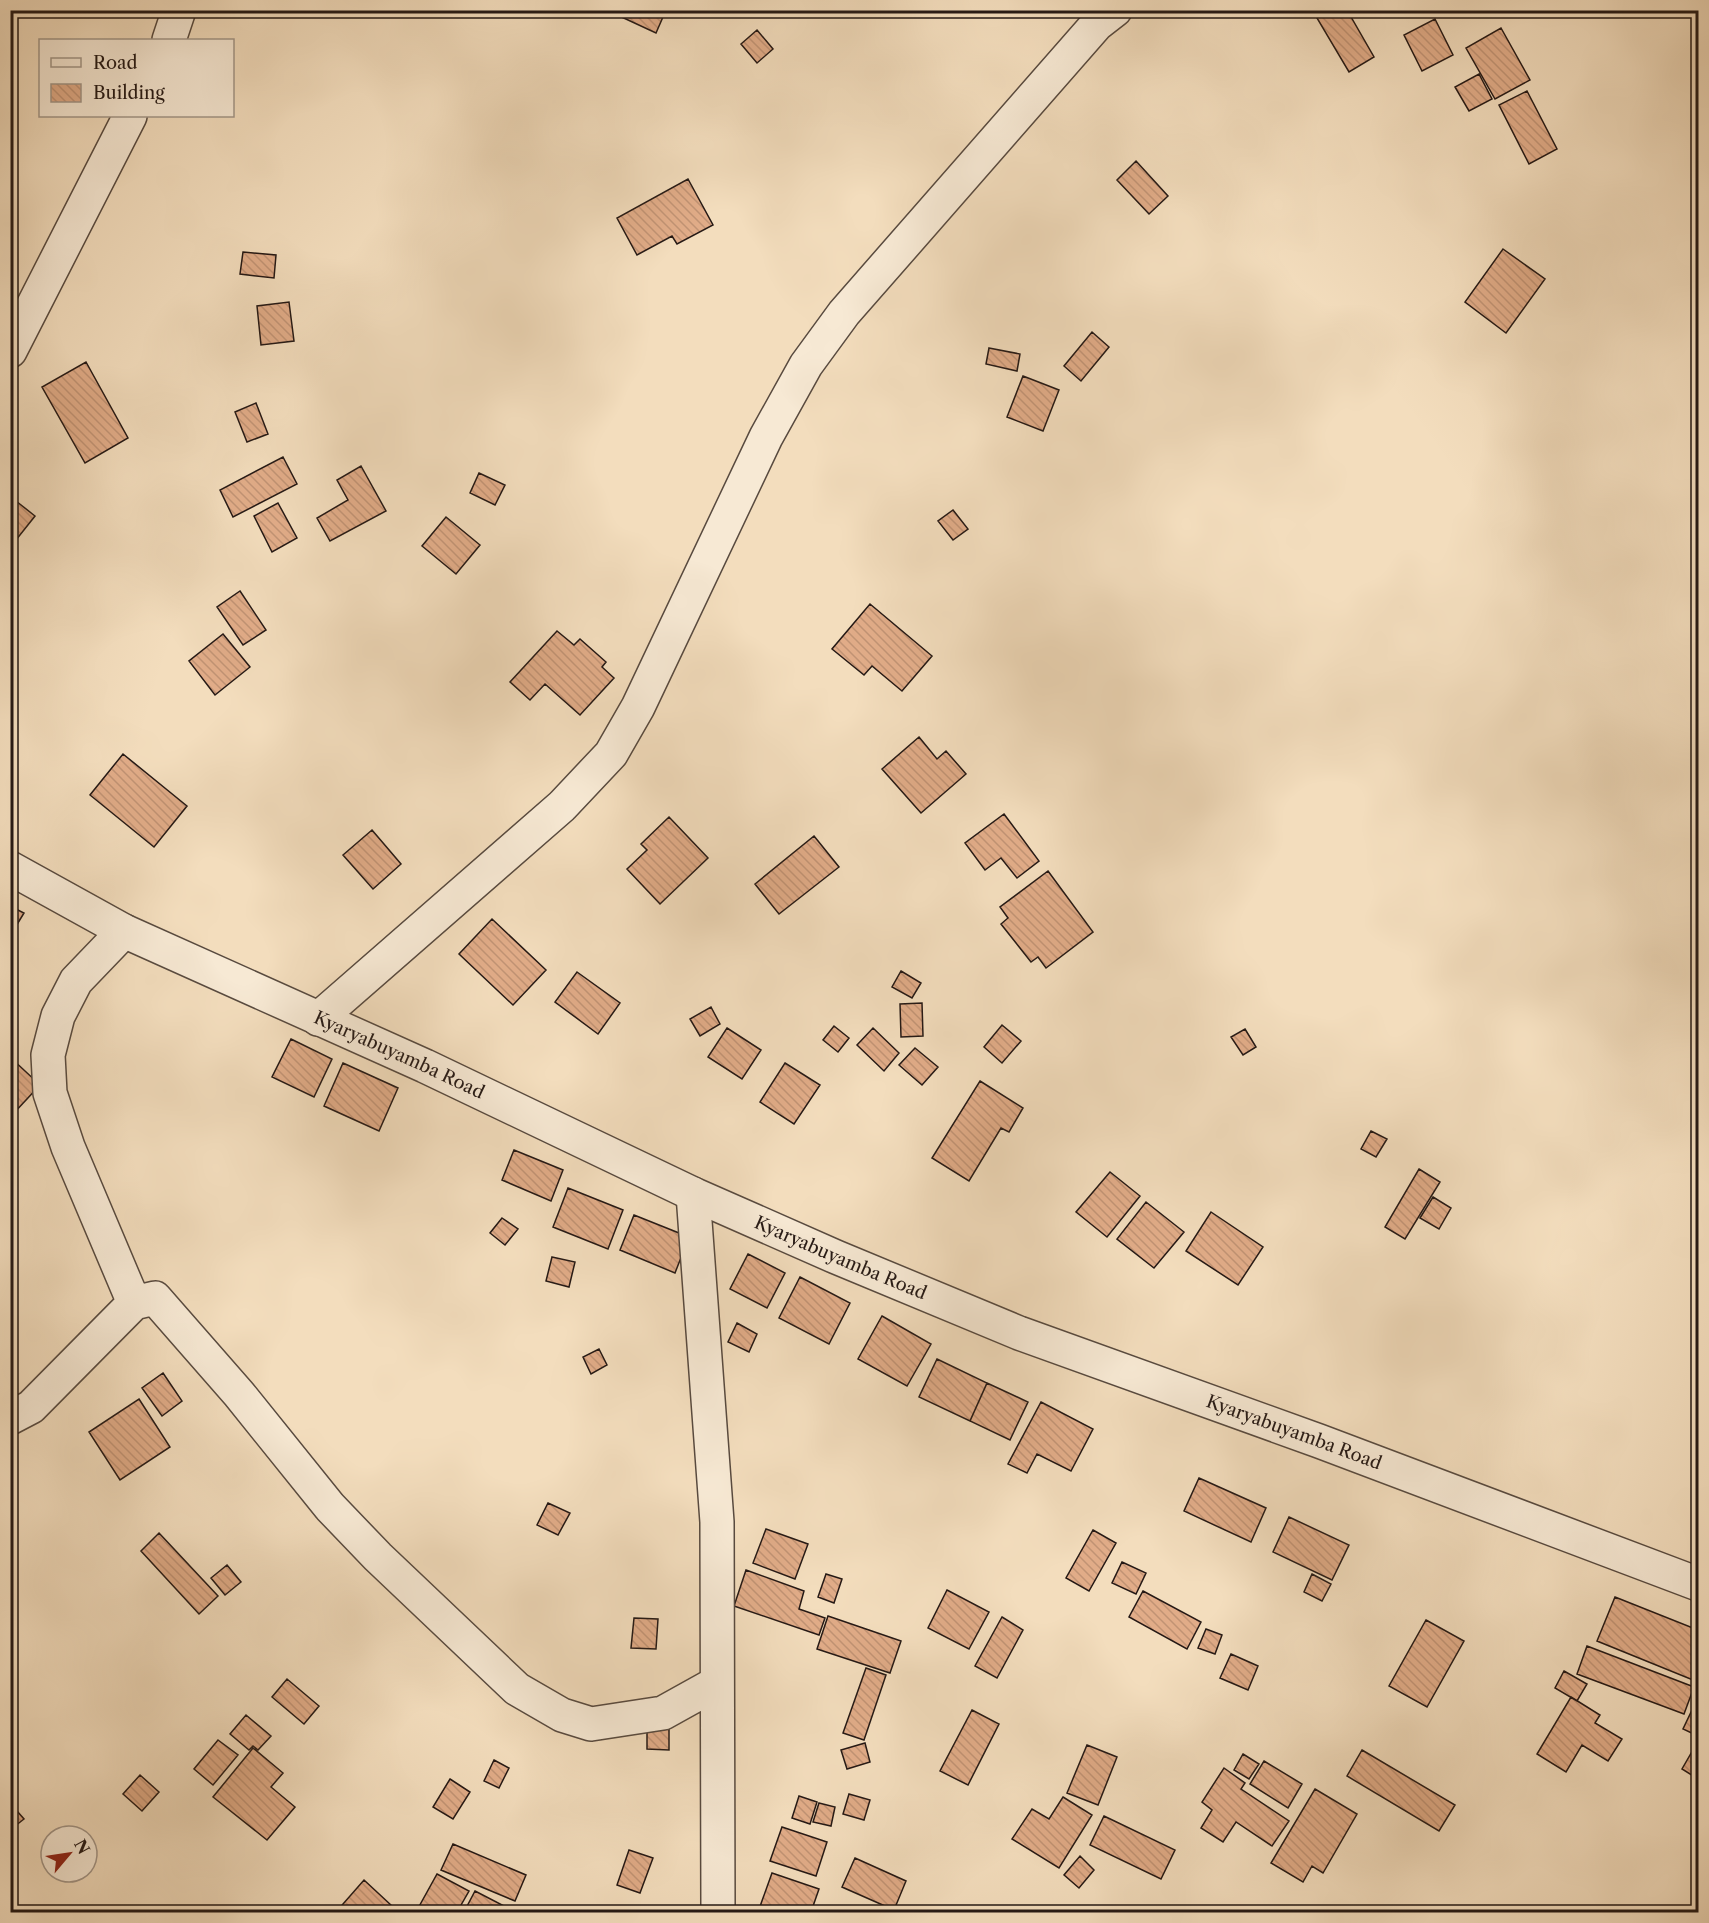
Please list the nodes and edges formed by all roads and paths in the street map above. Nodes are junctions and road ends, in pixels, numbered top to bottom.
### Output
1 (179, 10) edge
2 (1115, 10) edge
3 (169, 39) edge
4 (129, 117) edge
5 (10, 351) edge
6 (10, 868) edge
7 (124, 931) junction
8 (318, 1019) junction
9 (693, 1194) junction
10 (134, 1303) junction
11 (10, 1418) edge
12 (1698, 1584) edge
13 (717, 1683) junction
14 (718, 1912) edge

1 - 3 street
2 - 8 street
4 - 5 street
6 - 7 street, Kyaryabuyamba Road
7 - 8 street, Kyaryabuyamba Road
7 - 10 street
8 - 9 street, Kyaryabuyamba Road
9 - 12 street, Kyaryabuyamba Road
9 - 13 street
10 - 11 street
10 - 13 street
13 - 14 street

